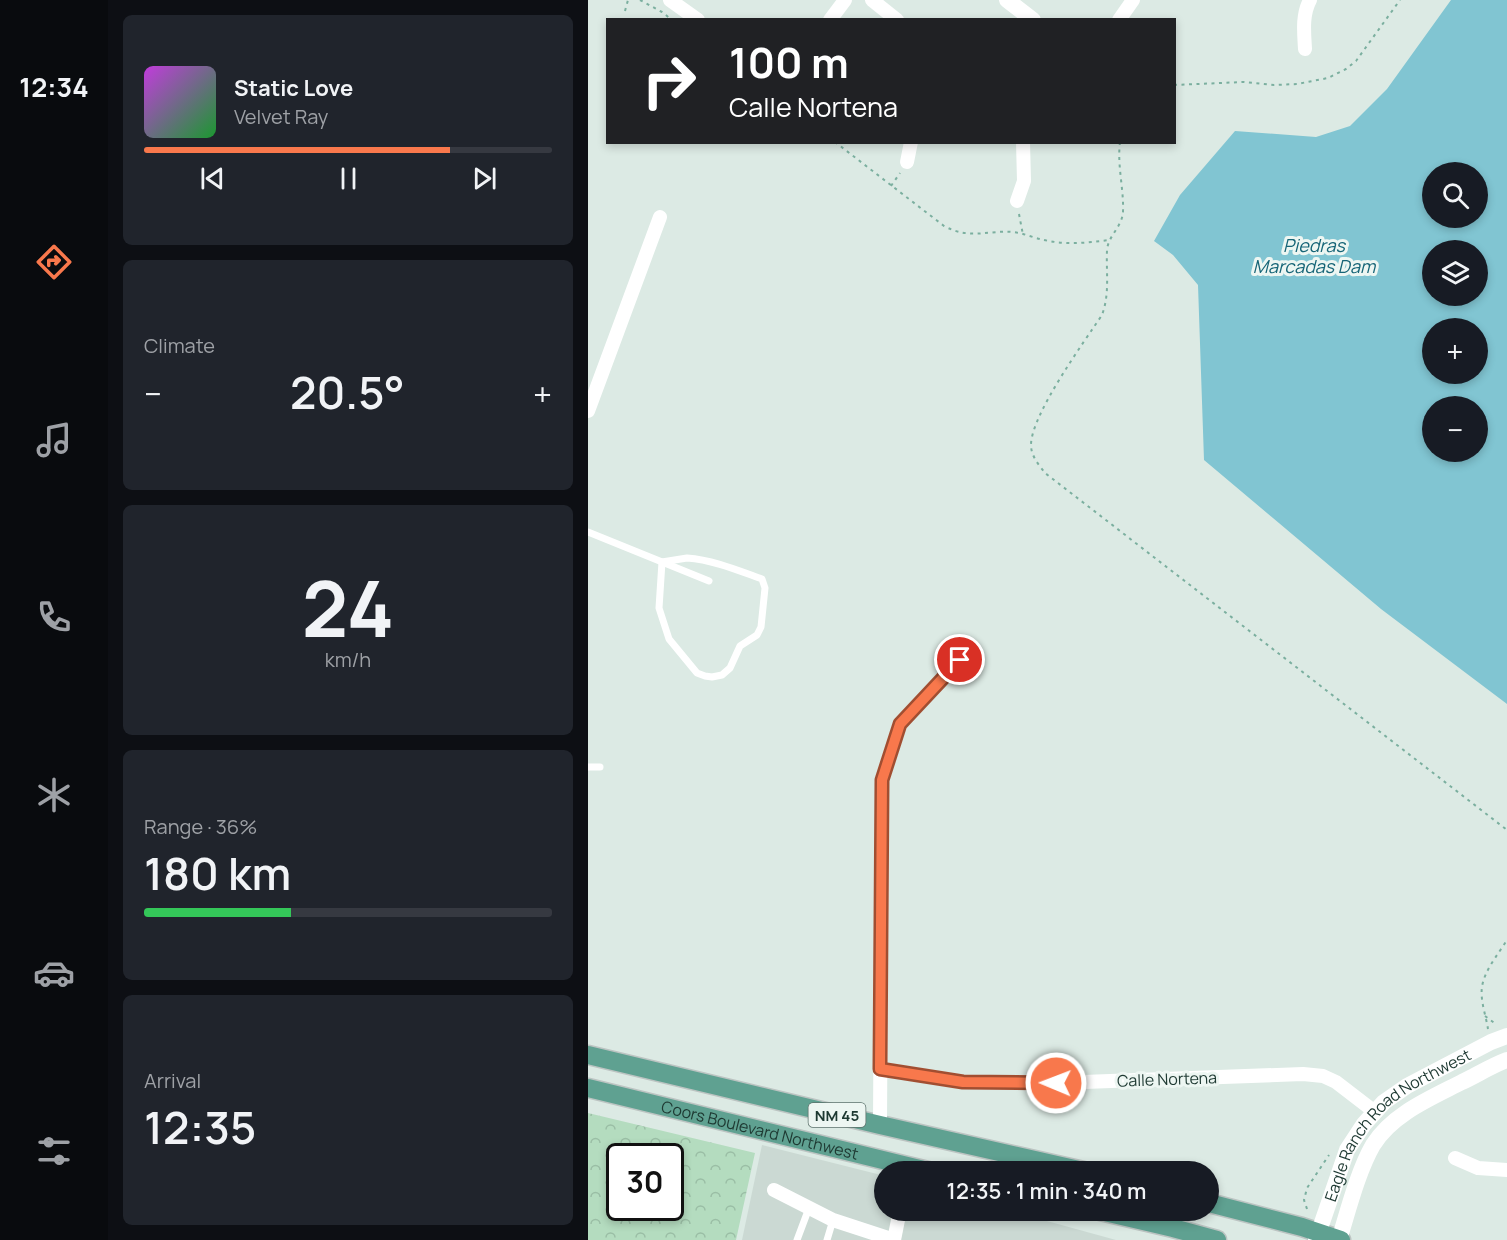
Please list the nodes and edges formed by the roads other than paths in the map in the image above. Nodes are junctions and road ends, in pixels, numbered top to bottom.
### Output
1 (670, 0) edge
2 (845, 0) edge
3 (872, 0) edge
4 (1007, 0) edge
5 (1134, 0) edge
6 (1310, 0) edge
7 (695, 18) edge
8 (832, 18) edge
9 (894, 18) edge
10 (1030, 18) edge
11 (1120, 18) edge
12 (1305, 49) dead end
13 (911, 144) edge
14 (1023, 144) edge
15 (907, 162) road end
16 (1017, 201) road end
17 (660, 217) dead end
18 (590, 403) edge
19 (588, 532) edge
20 (662, 562) junction
21 (709, 581) dead end
22 (960, 660) dead end
23 (588, 767) edge
24 (600, 767) dead end
25 (1499, 1039) edge
26 (588, 1055) edge
27 (1507, 1060) edge
28 (880, 1069) junction
29 (588, 1088) edge
30 (1375, 1112) junction
31 (880, 1125) junction
32 (1455, 1158) dead end
33 (876, 1161) edge
34 (1039, 1161) edge
35 (1507, 1170) edge
36 (774, 1190) dead end
37 (1219, 1206) edge
38 (809, 1208) junction
39 (832, 1220) junction
40 (898, 1221) edge
41 (1143, 1221) edge
42 (1317, 1236) edge
43 (797, 1240) edge
44 (827, 1240) edge
45 (894, 1240) edge
46 (1217, 1240) edge
47 (1340, 1240) edge

1 - 7 street
2 - 8 street
3 - 9 street
4 - 10 street
5 - 11 street
6 - 12 street
13 - 15 street
14 - 16 street
17 - 18 street
19 - 20 lane
20 - 20 lane
20 - 21 lane
22 - 28 street
23 - 24 lane
25 - 30 street, Eagle Ranch Road Northwest
26 - 31 main road, Coors Boulevard Northwest / NM 45
27 - 47 street, Eagle Ranch Road Northwest
28 - 30 street, Calle Nortena
28 - 31 street
29 - 33 main road, Coors Boulevard Northwest / NM 45
30 - 42 street, Eagle Ranch Road Northwest
31 - 34 main road, Coors Boulevard Northwest / NM 45
32 - 35 street
36 - 38 street
37 - 42 main road
38 - 39 street
38 - 43 lane
39 - 44 lane
39 - 45 street
40 - 45 street
41 - 46 main road
42 - 47 main road

